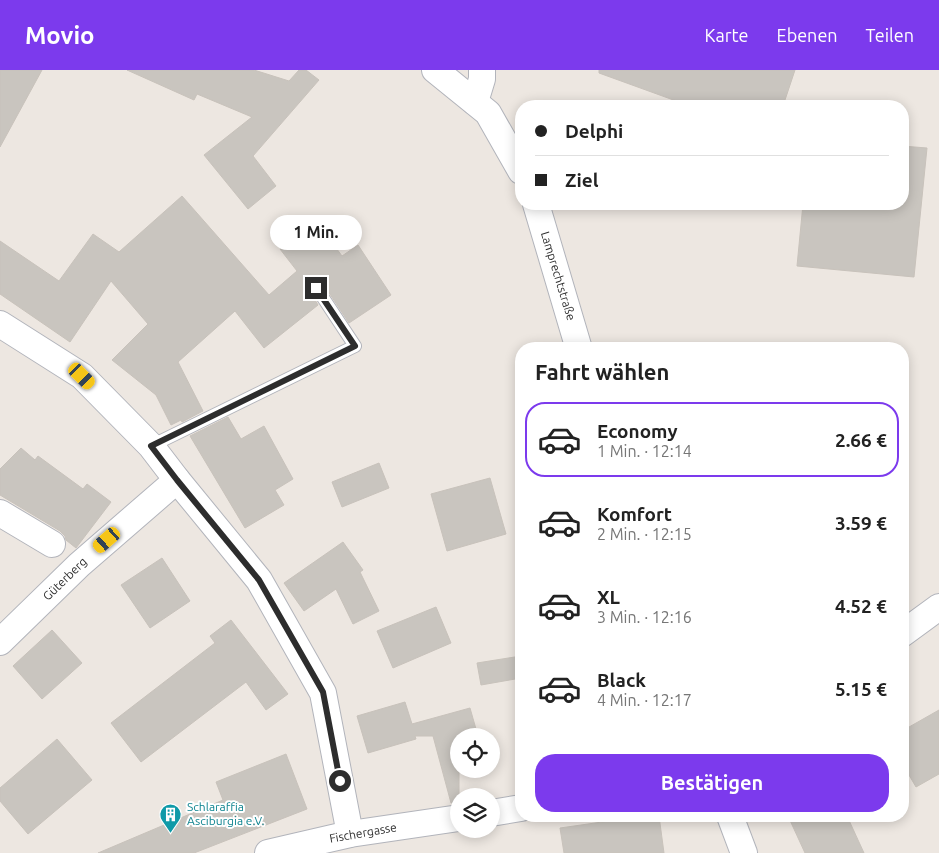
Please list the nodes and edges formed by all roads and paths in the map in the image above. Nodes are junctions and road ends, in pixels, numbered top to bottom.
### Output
1 (435, 70) edge
2 (482, 70) edge
3 (475, 102) junction
4 (515, 160) edge
5 (538, 210) edge
6 (316, 288) dead end
7 (0, 324) edge
8 (577, 342) edge
9 (151, 446) junction
10 (177, 480) junction
11 (0, 513) edge
12 (52, 544) dead end
13 (939, 607) edge
14 (909, 629) edge
15 (0, 642) edge
16 (515, 809) edge
17 (500, 812) edge
18 (450, 819) edge
19 (732, 822) edge
20 (350, 834) junction
21 (268, 853) edge
22 (744, 853) edge

1 - 3 street
2 - 3 street
3 - 4 street
5 - 8 street, Lamprechtstraße
6 - 9 lane
7 - 9 street
9 - 10 street
10 - 15 street, Güterberg
10 - 20 street
11 - 12 street
13 - 14 street
16 - 17 street
18 - 20 street, Fischergasse
19 - 22 street
20 - 21 street, Fischergasse

